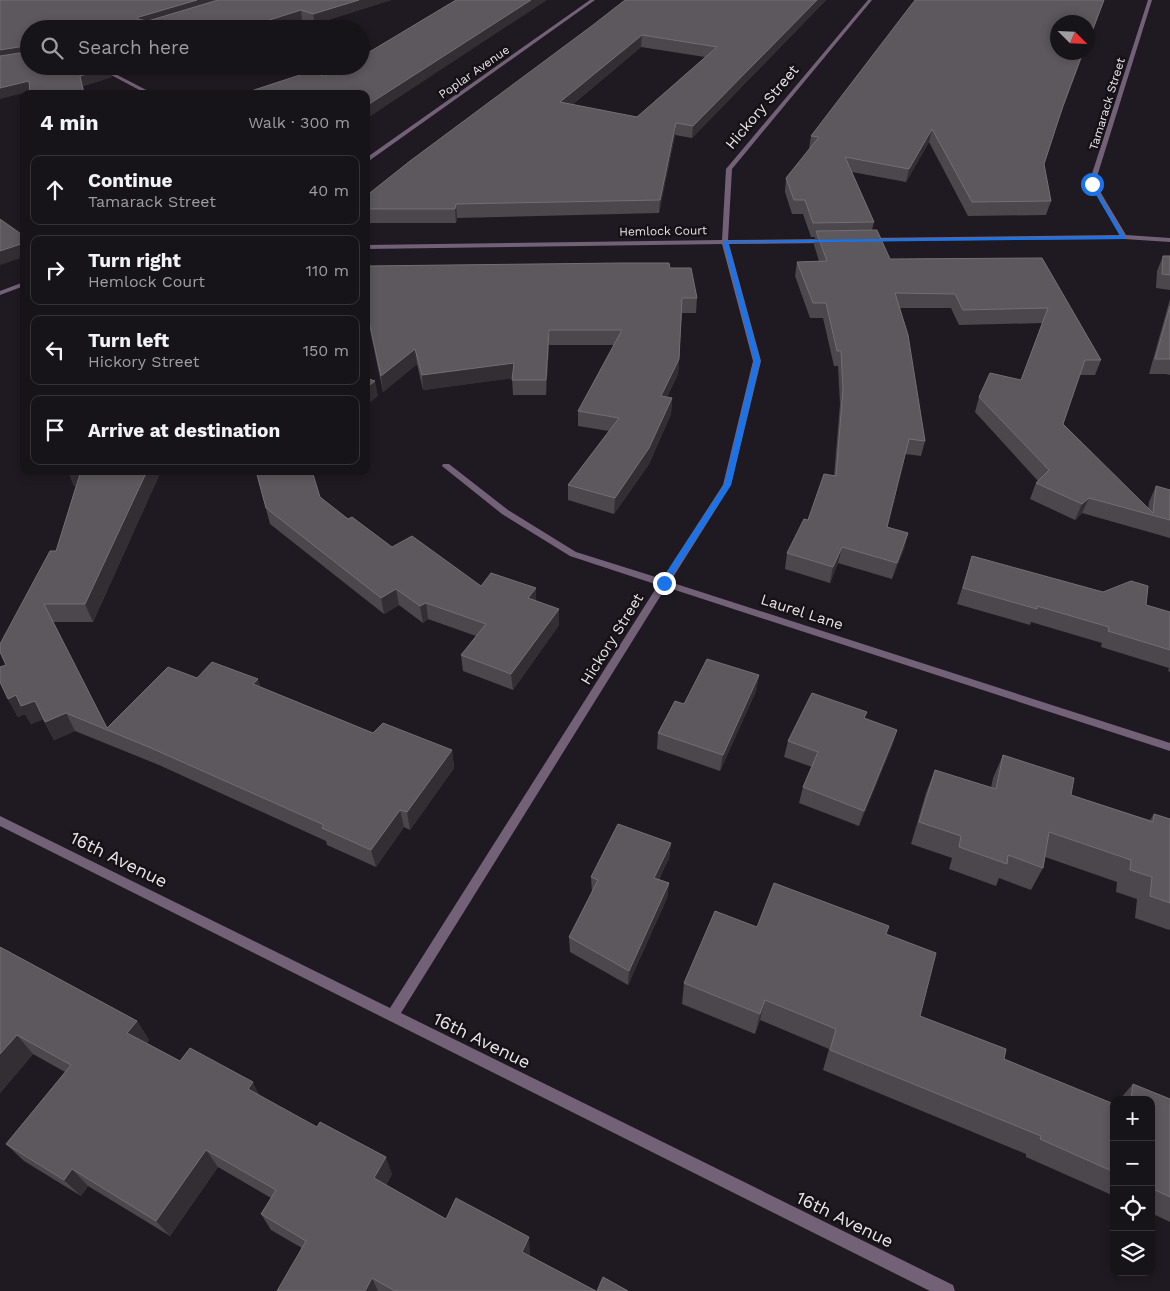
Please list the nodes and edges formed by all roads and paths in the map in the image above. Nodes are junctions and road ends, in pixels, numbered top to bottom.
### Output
1 (593, 0) edge
2 (870, 0) edge
3 (1150, 0) edge
4 (114, 75) edge
5 (144, 90) edge
6 (370, 158) edge
7 (1124, 238) junction
8 (864, 240) edge
9 (1170, 240) edge
10 (834, 241) edge
11 (725, 242) junction
12 (370, 247) edge
13 (20, 286) edge
14 (0, 293) edge
15 (446, 466) dead end
16 (664, 583) junction
17 (1170, 747) edge
18 (0, 821) edge
19 (392, 1016) junction
20 (947, 1291) edge

1 - 6 street, Poplar Avenue
2 - 11 street, Hickory Street
3 - 7 street, Tamarack Street
4 - 5 street
7 - 8 street
7 - 9 street
10 - 11 street, Hemlock Court
11 - 12 street, Hemlock Court
11 - 16 street, Hickory Street
13 - 14 street
15 - 16 street, Laurel Lane
16 - 17 street, Laurel Lane
16 - 19 street, Hickory Street
18 - 19 street, 16th Avenue
19 - 20 street, 16th Avenue

